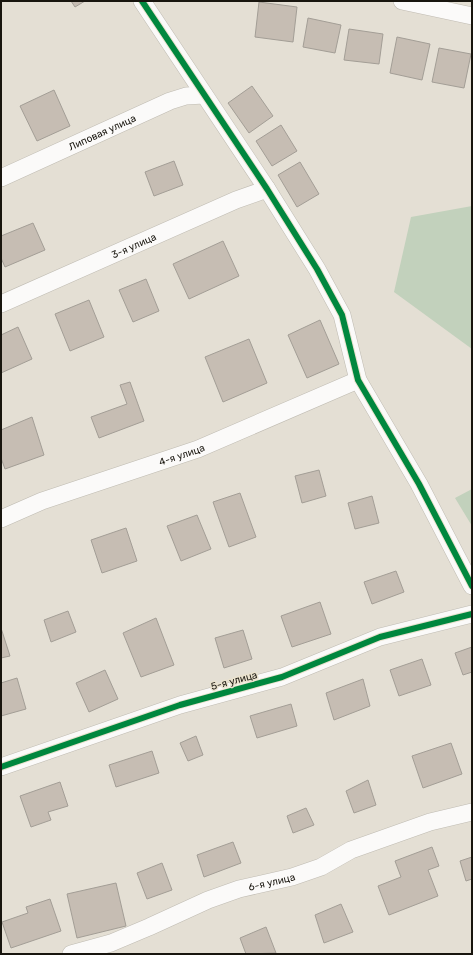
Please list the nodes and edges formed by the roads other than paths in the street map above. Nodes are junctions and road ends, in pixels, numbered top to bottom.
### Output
1 (142, 1) edge
2 (402, 1) edge
3 (472, 16) edge
4 (204, 95) junction
5 (1, 178) edge
6 (267, 189) junction
7 (1, 304) edge
8 (358, 380) junction
9 (1, 519) edge
10 (472, 586) edge
11 (472, 614) edge
12 (1, 766) edge
13 (472, 812) edge
14 (72, 954) edge

1 - 4 street
2 - 3 street
4 - 5 street, Липовая улица
4 - 6 street
6 - 7 street, 3-я улица
6 - 8 street
8 - 9 street, 4-я улица
8 - 10 street
11 - 12 street, 5-я улица
13 - 14 street, 6-я улица

